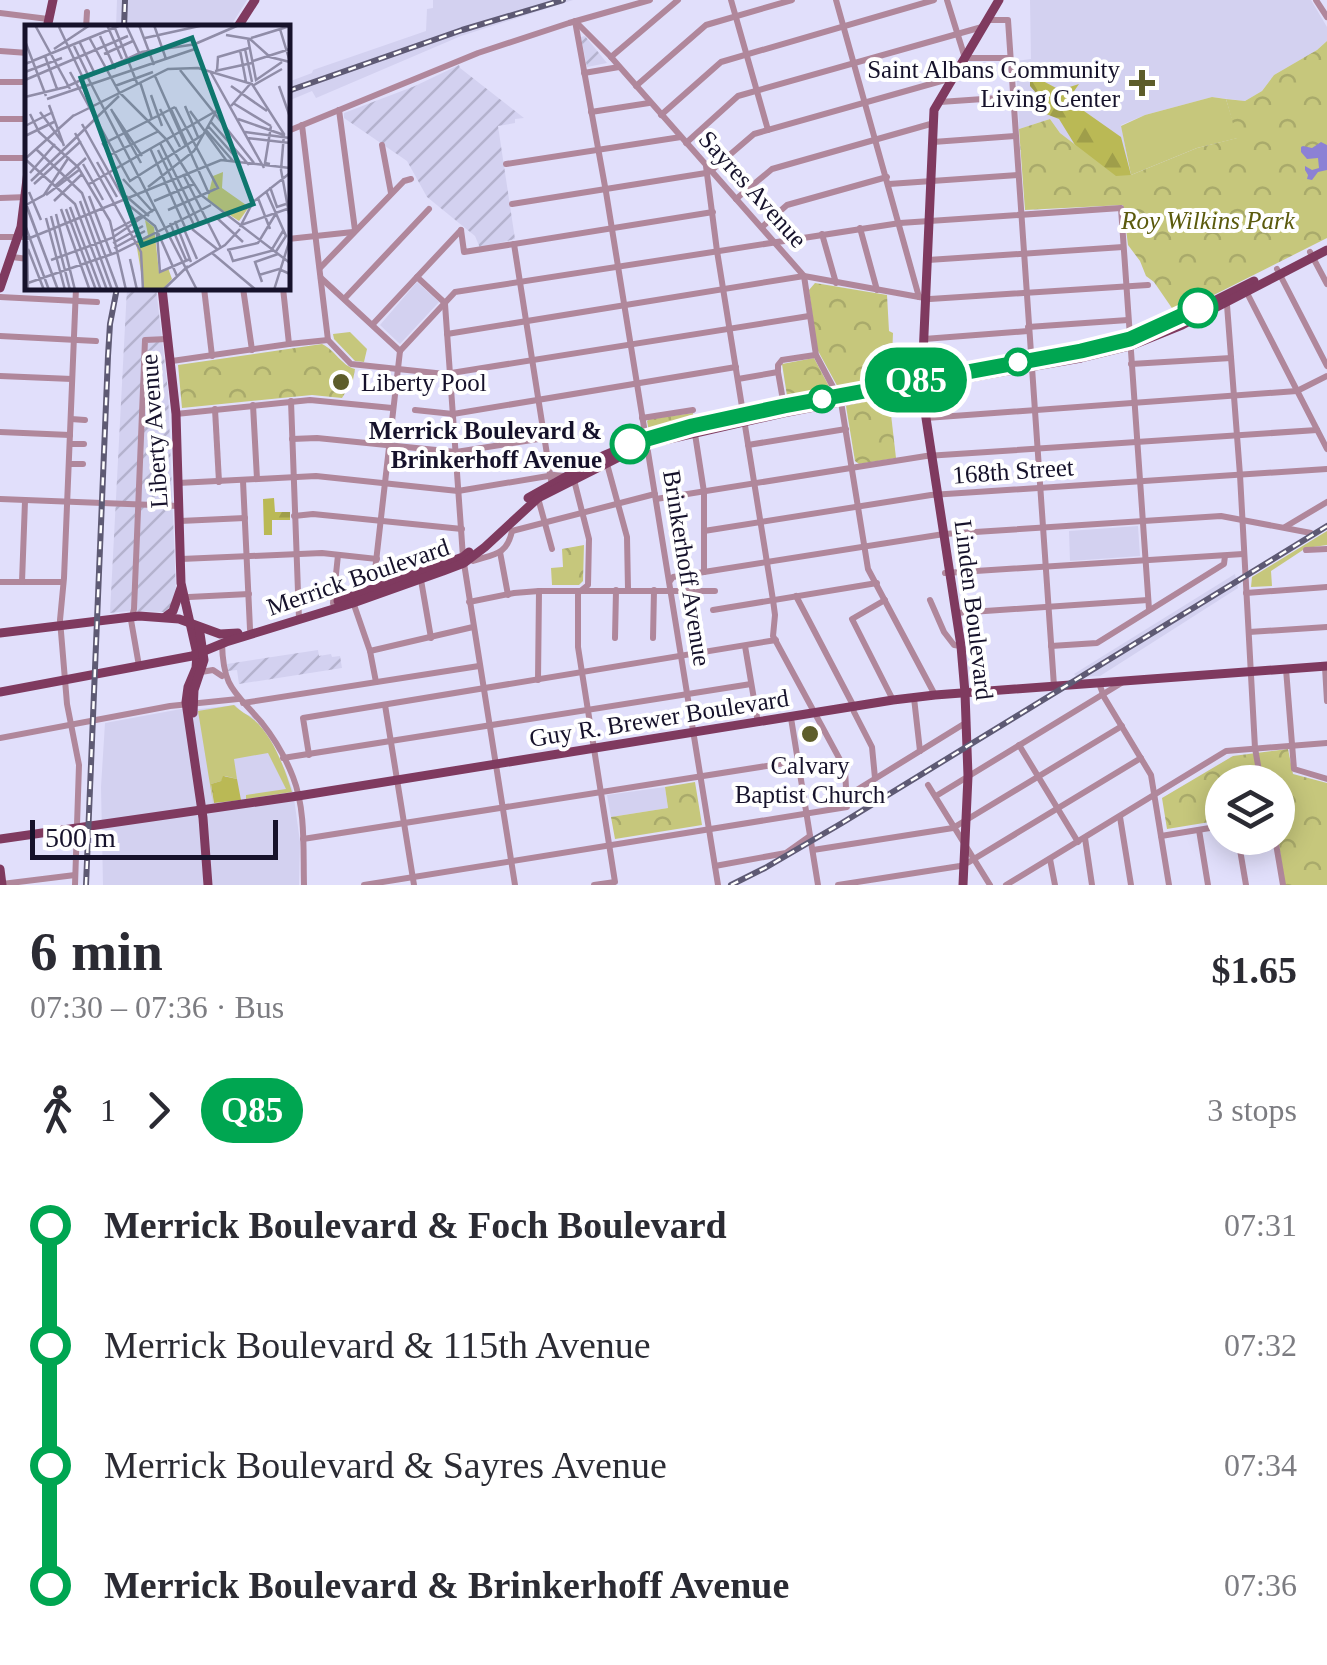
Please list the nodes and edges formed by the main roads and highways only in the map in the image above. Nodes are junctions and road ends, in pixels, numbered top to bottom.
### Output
1 (51, 0) edge
2 (255, 0) edge
3 (999, 0) edge
4 (46, 23) edge
5 (239, 25) edge
6 (23, 237) edge
7 (1327, 246) edge
8 (1278, 272) junction
9 (4, 277) edge
10 (0, 288) edge
11 (162, 290) edge
12 (0, 298) edge
13 (1224, 299) junction
14 (922, 382) junction
15 (840, 399) junction
16 (744, 419) junction
17 (646, 441) junction
18 (569, 476) junction
19 (537, 495) junction
20 (465, 560) junction
21 (181, 572) junction
22 (182, 586) junction
23 (352, 600) junction
24 (299, 617) junction
25 (165, 618) junction
26 (195, 625) junction
27 (0, 630) edge
28 (201, 653) junction
29 (1326, 666) edge
30 (0, 692) edge
31 (971, 692) junction
32 (189, 705) junction
33 (205, 810) junction
34 (0, 840) edge
35 (0, 871) edge
36 (2, 885) edge
37 (210, 885) edge
38 (964, 885) edge

1 - 4 main road
2 - 5 main road
3 - 14 main road, Linden Boulevard
6 - 9 main road
7 - 8 main road, Merrick Boulevard
8 - 13 main road, Merrick Boulevard
8 - 13 main road, Merrick Boulevard
9 - 10 main road
9 - 12 main road
11 - 21 main road, Liberty Avenue
13 - 14 main road, Merrick Boulevard
14 - 15 main road, Merrick Boulevard
14 - 31 main road, Linden Boulevard
15 - 16 main road, Merrick Boulevard
15 - 16 main road, Merrick Boulevard
16 - 17 main road, Merrick Boulevard
16 - 17 main road, Merrick Boulevard
17 - 18 main road, Merrick Boulevard
17 - 18 main road, Merrick Boulevard
18 - 19 main road, Merrick Boulevard
19 - 20 main road, Merrick Boulevard
19 - 20 main road, Merrick Boulevard
20 - 23 main road, Merrick Boulevard
20 - 23 main road, Merrick Boulevard
21 - 22 main road, Liberty Avenue
21 - 26 main road, Liberty Avenue
22 - 25 main road
22 - 26 main road, Liberty Avenue
23 - 24 main road, Merrick Boulevard
23 - 24 main road, Merrick Boulevard
24 - 26 main road, Merrick Boulevard
24 - 28 main road, Merrick Boulevard
25 - 26 main road
25 - 27 main road
26 - 28 main road, Liberty Avenue
28 - 30 main road, Merrick Boulevard
28 - 32 main road, Liberty Avenue
28 - 32 main road, Liberty Avenue
29 - 31 main road, Guy R. Brewer Boulevard
31 - 33 main road, Guy R. Brewer Boulevard
31 - 38 main road, Linden Boulevard
32 - 33 main road, Liberty Avenue
33 - 34 main road, Guy R. Brewer Boulevard
33 - 37 main road, Liberty Avenue
35 - 36 main road

